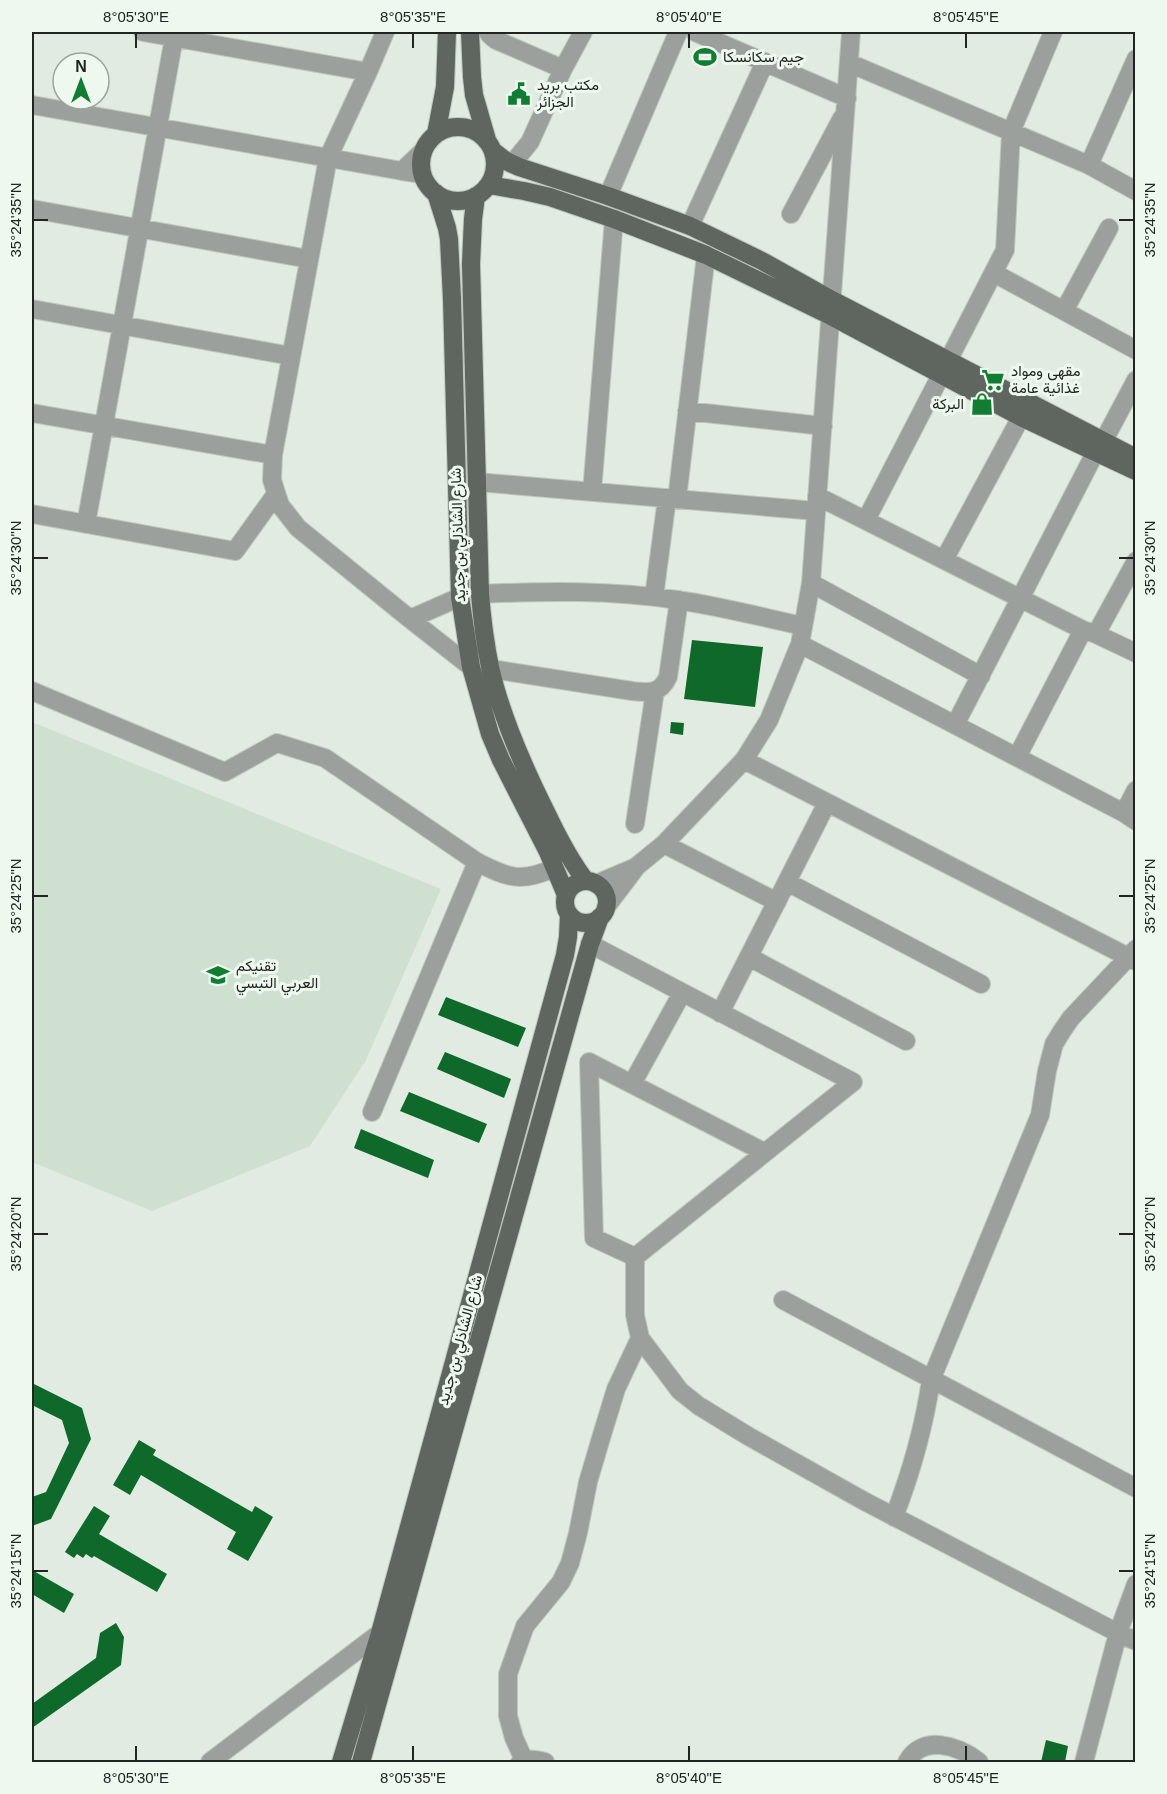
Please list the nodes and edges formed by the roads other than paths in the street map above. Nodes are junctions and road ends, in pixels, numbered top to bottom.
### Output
1 (143, 32) edge
2 (385, 32) edge
3 (447, 32) edge
4 (471, 32) edge
5 (488, 32) edge
6 (583, 32) edge
7 (678, 32) edge
8 (695, 32) edge
9 (851, 32) edge
10 (1053, 32) edge
11 (175, 34) edge
12 (1136, 59) edge
13 (765, 62) junction
14 (849, 63) junction
15 (563, 69) junction
16 (368, 72) junction
17 (32, 105) edge
18 (846, 105) junction
19 (158, 128) junction
20 (1011, 132) junction
21 (436, 134) junction
22 (490, 145) junction
23 (423, 151) junction
24 (328, 158) junction
25 (512, 165) junction
26 (1089, 165) junction
27 (402, 171) junction
28 (423, 174) junction
29 (482, 191) junction
30 (1136, 191) edge
31 (436, 194) junction
32 (608, 196) junction
33 (32, 209) edge
34 (791, 214) dead end
35 (614, 219) junction
36 (690, 226) junction
37 (140, 228) junction
38 (1108, 228) dead end
39 (706, 255) junction
40 (309, 259) junction
41 (994, 273) junction
42 (831, 308) junction
43 (32, 309) edge
44 (1064, 311) junction
45 (122, 325) junction
46 (1136, 350) edge
47 (291, 356) junction
48 (945, 368) junction
49 (1136, 380) edge
50 (687, 411) junction
51 (32, 413) edge
52 (1021, 417) junction
53 (104, 426) junction
54 (823, 426) junction
55 (1100, 447) junction
56 (273, 455) junction
57 (1136, 458) edge
58 (1136, 471) edge
59 (477, 482) junction
60 (592, 492) junction
61 (276, 494) junction
62 (672, 499) junction
63 (817, 503) junction
64 (32, 514) edge
65 (866, 520) junction
66 (86, 524) junction
67 (944, 560) junction
68 (1136, 561) edge
69 (811, 584) junction
70 (480, 594) junction
71 (459, 597) junction
72 (654, 597) junction
73 (1021, 599) junction
74 (679, 600) junction
75 (410, 619) junction
76 (803, 626) junction
77 (1089, 632) junction
78 (800, 644) junction
79 (1136, 653) edge
80 (471, 667) junction
81 (491, 669) junction
82 (981, 676) junction
83 (32, 691) edge
84 (655, 691) junction
85 (955, 725) junction
86 (1017, 757) junction
87 (744, 760) junction
88 (1136, 790) edge
89 (827, 803) junction
90 (1130, 817) edge
91 (635, 824) dead end
92 (664, 844) junction
93 (477, 862) junction
94 (637, 866) junction
95 (554, 868) junction
96 (787, 882) junction
97 (591, 883) junction
98 (566, 895) junction
99 (777, 902) junction
100 (603, 912) junction
101 (569, 915) junction
102 (590, 944) junction
103 (1133, 956) edge
104 (749, 957) junction
105 (981, 984) dead end
106 (682, 993) junction
107 (720, 1013) junction
108 (906, 1041) dead end
109 (632, 1084) junction
110 (372, 1112) dead end
111 (765, 1152) junction
112 (634, 1257) junction
113 (783, 1300) dead end
114 (640, 1338) junction
115 (931, 1380) junction
116 (1136, 1488) edge
117 (894, 1517) junction
118 (1136, 1584) edge
119 (398, 1632) junction
120 (380, 1633) junction
121 (1118, 1633) junction
122 (1136, 1641) edge
123 (522, 1761) edge
124 (210, 1762) edge
125 (341, 1762) edge
126 (361, 1762) edge
127 (545, 1762) edge
128 (907, 1762) edge
129 (979, 1762) edge
130 (1084, 1762) edge

1 - 11 street
2 - 16 street
3 - 21 main road
4 - 22 main road
5 - 15 street
6 - 15 street
7 - 32 street
8 - 13 street
9 - 14 street
10 - 20 street
11 - 16 street
11 - 19 street
12 - 26 street
13 - 18 street
13 - 36 street
14 - 18 street
14 - 20 street
15 - 25 street
16 - 24 street
17 - 19 street
18 - 34 street
18 - 42 street
19 - 24 street
19 - 37 street
20 - 26 street
20 - 41 street
21 - 22 main road
21 - 23 main road
22 - 25 main road
22 - 29 main road
23 - 27 street
23 - 28 main road
24 - 27 street
24 - 40 street
25 - 32 main road
26 - 30 street
27 - 28 street
28 - 31 main road
29 - 31 main road
29 - 35 main road
29 - 59 main road, شارع الشاذلي بن جديد
31 - 71 main road, شارع الشاذلي بن جديد
32 - 36 main road
33 - 37 street
35 - 39 main road
35 - 60 street
36 - 42 main road
37 - 40 street
37 - 45 street
38 - 44 street
39 - 42 main road
39 - 50 street
40 - 47 street
41 - 44 street
41 - 48 street
42 - 48 main road
42 - 54 street
43 - 45 street
44 - 46 street
45 - 47 street
45 - 53 street
47 - 56 street
48 - 52 main road
48 - 55 main road
48 - 65 street
49 - 55 street
50 - 54 street
50 - 62 street
51 - 53 street
52 - 55 main road
52 - 67 street
53 - 56 street
53 - 66 street
54 - 63 street
55 - 57 main road
55 - 58 main road
55 - 73 street
56 - 61 street
59 - 60 street
59 - 70 main road, شارع الشاذلي بن جديد
60 - 62 street
61 - 66 street
61 - 75 street
62 - 63 street
62 - 72 street
63 - 65 street
63 - 69 street
64 - 66 street
65 - 67 street
67 - 73 street
68 - 77 street
69 - 76 street
69 - 82 street
70 - 72 street
70 - 81 main road, شارع الشاذلي بن جديد
71 - 75 street
71 - 80 main road, شارع الشاذلي بن جديد
72 - 74 street
73 - 77 street
73 - 82 street
74 - 76 street
74 - 84 street
75 - 80 street
76 - 78 street
77 - 79 street
77 - 86 street
78 - 85 street
78 - 87 street
80 - 95 main road, شارع الشاذلي بن جديد
81 - 84 street
81 - 97 main road, شارع الشاذلي بن جديد
82 - 85 street
83 - 93 street
84 - 91 street
85 - 86 street
86 - 90 street
87 - 89 street
87 - 92 street
88 - 90 street
89 - 96 street
89 - 103 street
92 - 94 street
92 - 99 street
93 - 95 street
93 - 110 street
94 - 97 street
94 - 100 street
95 - 98 main road, شارع الشاذلي بن جديد
96 - 99 street
96 - 105 street
97 - 98 main road
97 - 100 main road
98 - 101 main road
99 - 104 street
100 - 101 main road
100 - 102 main road, شارع الشاذلي بن جديد
101 - 120 main road, شارع الشاذلي بن جديد
102 - 106 street
102 - 119 main road, شارع الشاذلي بن جديد
103 - 115 street
104 - 107 street
104 - 108 street
106 - 107 street
106 - 109 street
107 - 111 street
109 - 111 street
109 - 112 street
111 - 112 street
112 - 114 street
113 - 115 street
114 - 117 street
114 - 123 street
115 - 116 street
115 - 117 street
117 - 121 street
118 - 121 street
119 - 120 street
119 - 126 main road, شارع الشاذلي بن جديد
120 - 124 street
120 - 125 main road, شارع الشاذلي بن جديد
121 - 122 street
121 - 130 street
123 - 127 street
128 - 129 street

